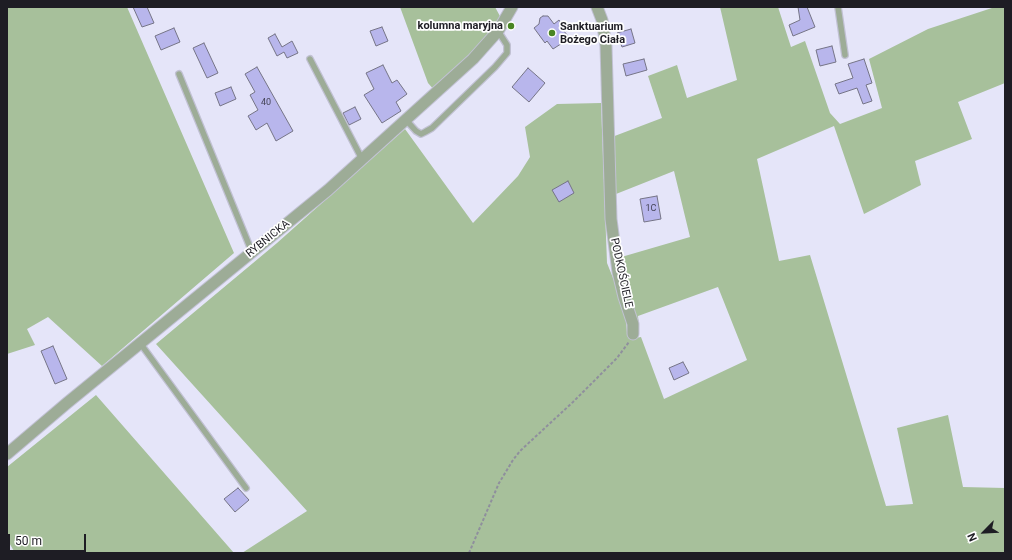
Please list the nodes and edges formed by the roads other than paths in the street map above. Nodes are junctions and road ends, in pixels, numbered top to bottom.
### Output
1 (512, 7) edge
2 (597, 7) edge
3 (838, 7) edge
4 (498, 31) junction
5 (845, 55) dead end
6 (310, 59) dead end
7 (179, 74) dead end
8 (406, 120) junction
9 (362, 159) junction
10 (252, 252) junction
11 (633, 334) road end
12 (140, 343) junction
13 (7, 454) edge
14 (246, 488) dead end

1 - 4 street, RYBNICKA
2 - 11 street, PODKOŚCIELE
3 - 5 lane
4 - 8 street, RYBNICKA
4 - 8 lane
6 - 9 lane
7 - 10 lane
8 - 9 street, RYBNICKA
9 - 10 street, RYBNICKA
10 - 12 street, RYBNICKA
12 - 13 street, RYBNICKA
12 - 14 lane

